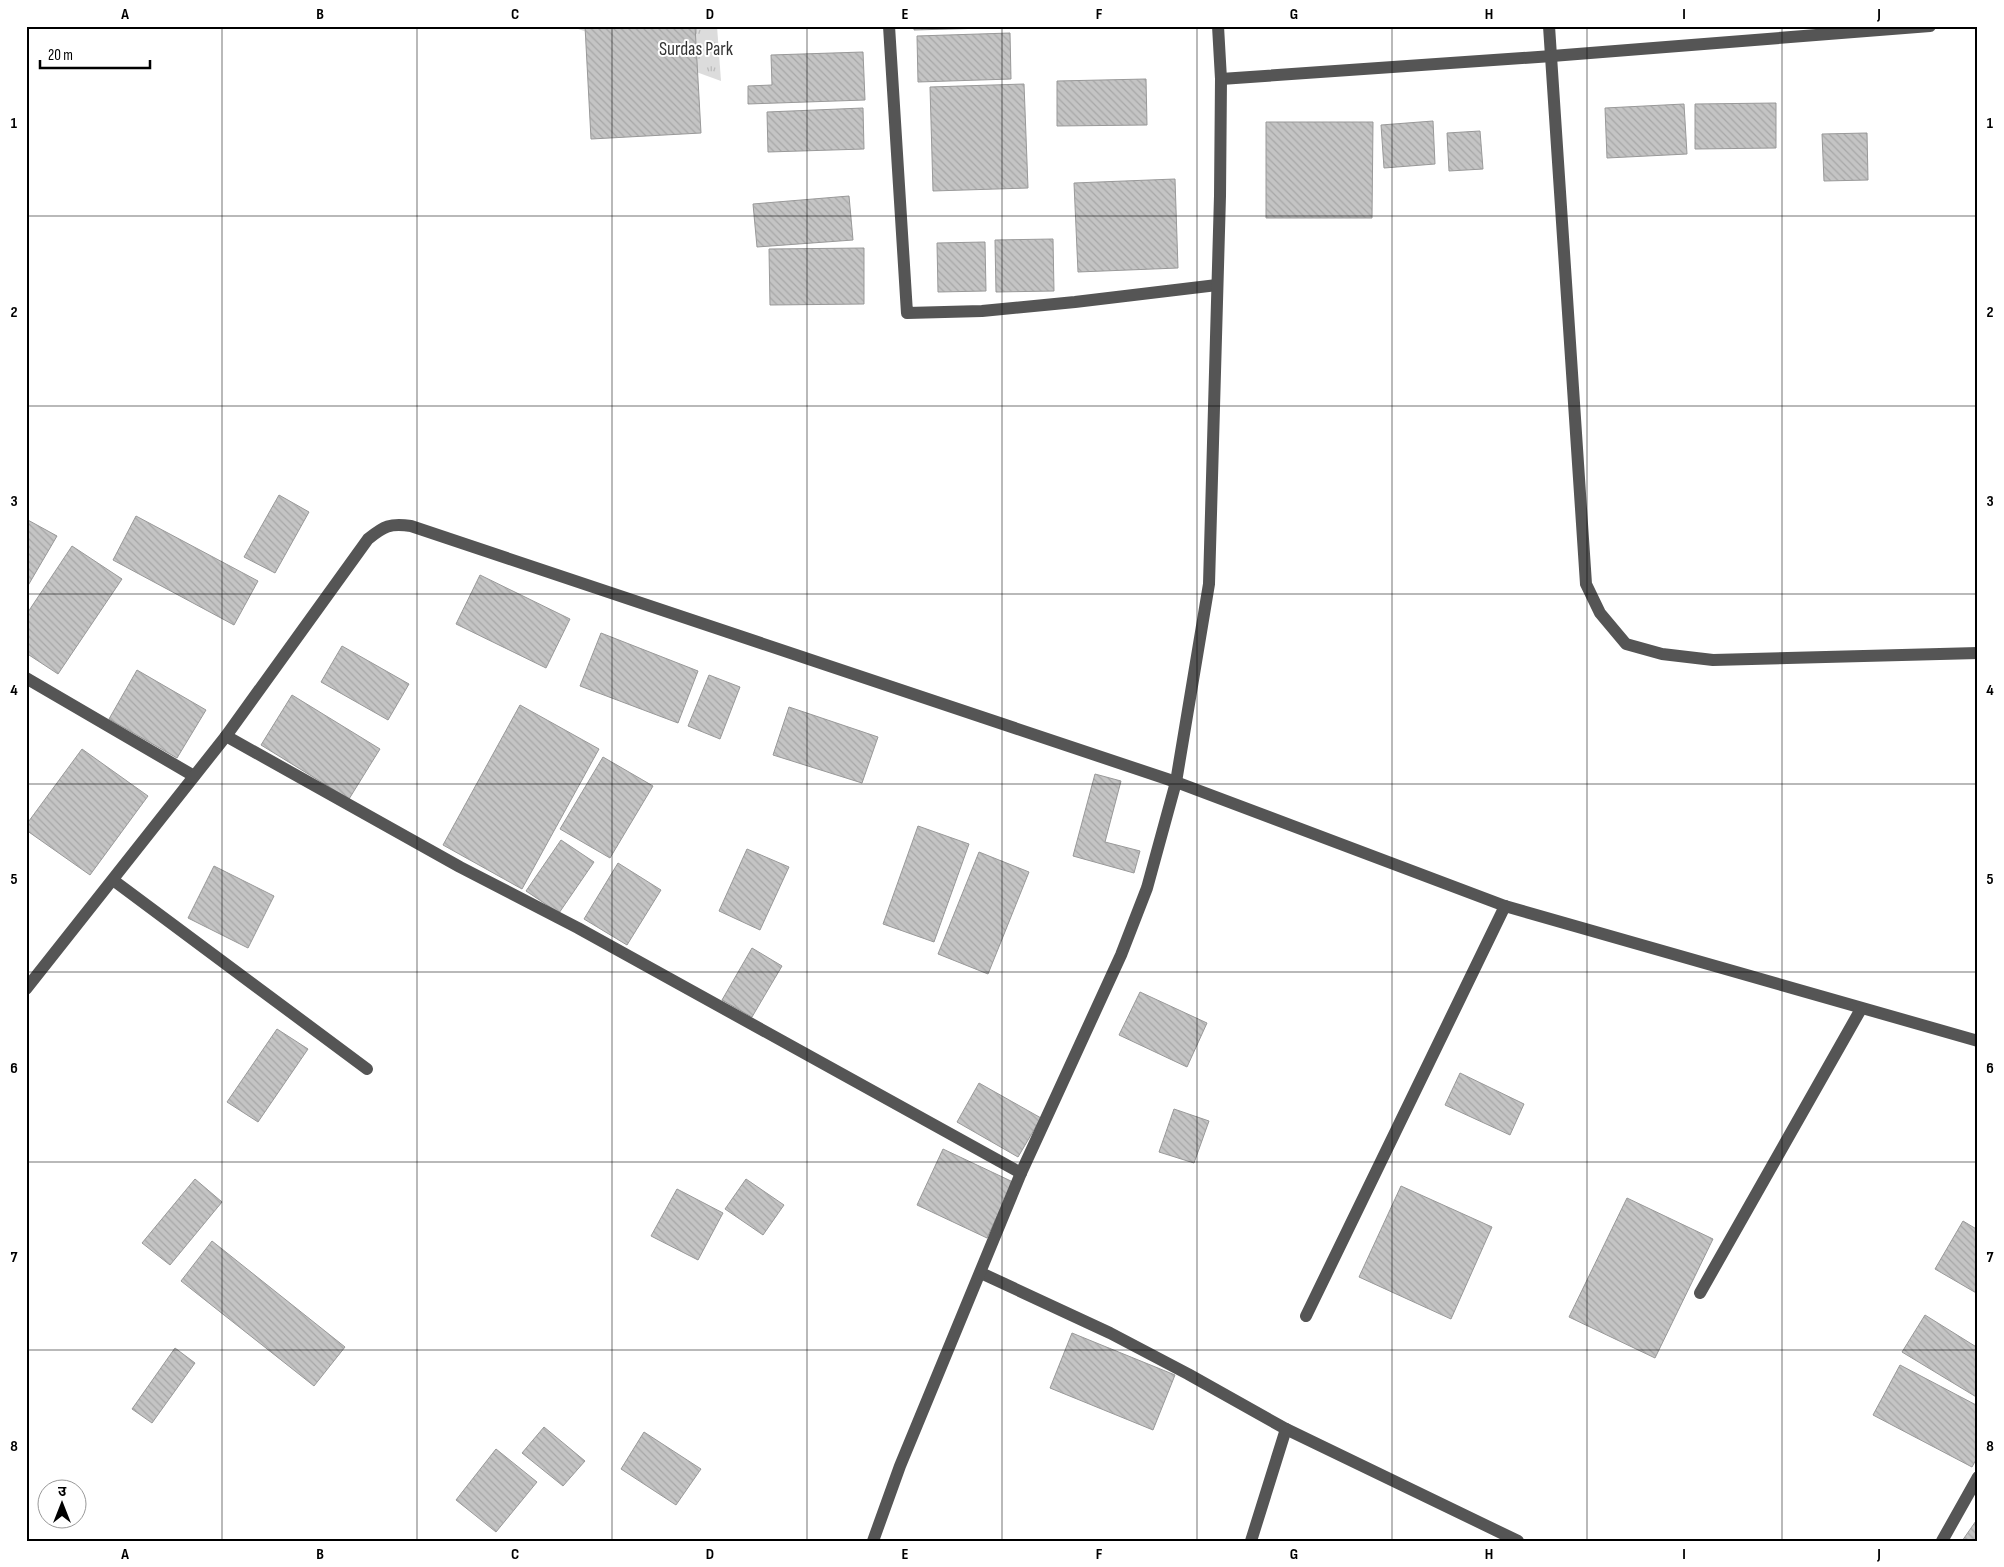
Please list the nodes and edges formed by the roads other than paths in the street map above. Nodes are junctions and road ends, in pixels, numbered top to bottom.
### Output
1 (889, 26) edge
2 (1218, 26) edge
3 (1550, 26) edge
4 (1930, 26) edge
5 (1807, 31) edge
6 (1552, 56) junction
7 (1221, 79) junction
8 (1217, 285) junction
9 (1978, 653) edge
10 (26, 678) edge
11 (226, 736) junction
12 (194, 776) junction
13 (1176, 782) junction
14 (113, 880) junction
15 (1505, 906) junction
16 (26, 989) edge
17 (1861, 1009) junction
18 (1978, 1042) edge
19 (367, 1069) dead end
20 (1021, 1173) junction
21 (980, 1273) junction
22 (1700, 1293) dead end
23 (1306, 1316) dead end
24 (1286, 1430) junction
25 (1978, 1477) edge
26 (873, 1541) edge
27 (1251, 1541) edge
28 (1518, 1541) edge
29 (1942, 1541) edge

1 - 8 street
2 - 7 street
3 - 6 street
4 - 5 street
5 - 6 street
6 - 7 street
6 - 9 street
7 - 8 street
8 - 13 street
10 - 12 street
11 - 12 street
11 - 13 street
11 - 20 street
12 - 14 street
13 - 15 street
13 - 20 street
14 - 16 street
14 - 19 street
15 - 17 street
15 - 23 street
17 - 18 street
17 - 22 street
20 - 21 street
21 - 24 street
21 - 26 street
24 - 27 street
24 - 28 street
25 - 29 street

